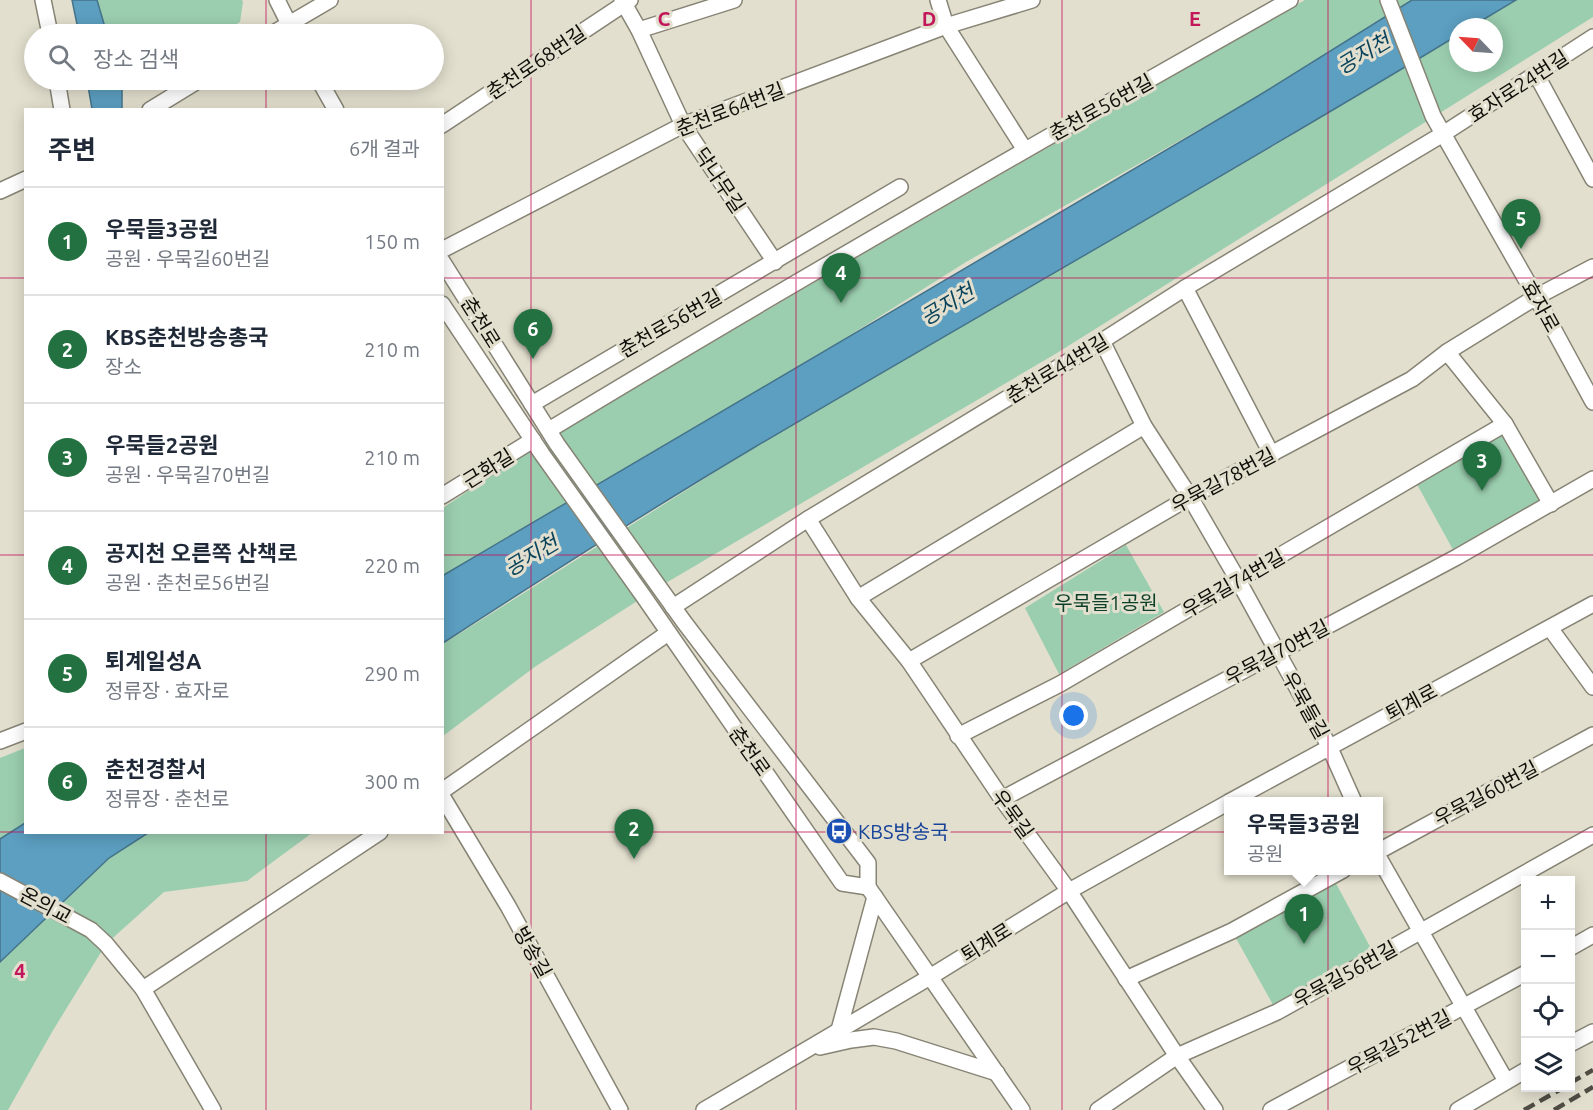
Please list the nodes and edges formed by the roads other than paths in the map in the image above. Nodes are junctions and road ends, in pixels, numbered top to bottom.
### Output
1 (44, 0) edge
2 (277, 0) edge
3 (330, 0) edge
4 (734, 0) edge
5 (938, 0) edge
6 (1032, 0) edge
7 (1290, 0) edge
8 (1388, 0) edge
9 (625, 1) edge
10 (48, 24) edge
11 (289, 24) edge
12 (298, 24) edge
13 (946, 27) junction
14 (639, 30) junction
15 (1593, 37) edge
16 (1536, 74) junction
17 (59, 90) edge
18 (183, 90) edge
19 (325, 90) edge
20 (62, 108) edge
21 (153, 108) edge
22 (335, 108) edge
23 (444, 124) edge
24 (683, 125) junction
25 (1443, 134) junction
26 (1025, 150) junction
27 (1591, 169) edge
28 (24, 180) edge
29 (900, 187) dead end
30 (0, 191) edge
31 (444, 249) edge
32 (775, 262) junction
33 (444, 264) edge
34 (1593, 267) edge
35 (1185, 288) junction
36 (1536, 297) junction
37 (444, 307) edge
38 (1102, 341) junction
39 (1447, 352) junction
40 (1593, 402) edge
41 (532, 404) junction
42 (1505, 424) junction
43 (1144, 426) junction
44 (549, 430) junction
45 (533, 440) junction
46 (1272, 454) junction
47 (1593, 479) edge
48 (444, 495) edge
49 (1190, 497) junction
50 (1551, 504) junction
51 (808, 519) junction
52 (1238, 580) junction
53 (858, 598) junction
54 (1593, 604) edge
55 (673, 607) junction
56 (1550, 628) junction
57 (668, 633) junction
58 (1277, 652) junction
59 (909, 661) junction
60 (1593, 687) edge
61 (24, 732) edge
62 (1593, 735) edge
63 (958, 736) junction
64 (0, 741) edge
65 (1329, 746) junction
66 (444, 790) edge
67 (1238, 797) edge
68 (1352, 797) edge
69 (444, 799) edge
70 (1002, 799) junction
71 (1224, 805) edge
72 (377, 834) edge
73 (1593, 835) edge
74 (1383, 848) edge
75 (1383, 865) edge
76 (1334, 875) edge
77 (0, 881) edge
78 (1068, 891) junction
79 (871, 892) junction
80 (1420, 932) junction
81 (1593, 935) edge
82 (1575, 945) edge
83 (1521, 976) edge
84 (930, 977) junction
85 (1126, 980) junction
86 (143, 989) junction
87 (1464, 1007) junction
88 (839, 1030) junction
89 (1593, 1032) edge
90 (1575, 1041) edge
91 (805, 1051) junction
92 (1177, 1056) junction
93 (997, 1073) junction
94 (1521, 1073) edge
95 (1506, 1081) junction
96 (213, 1110) edge
97 (620, 1110) edge
98 (704, 1110) edge
99 (1022, 1110) edge
100 (1098, 1110) edge
101 (1215, 1110) edge
102 (1271, 1110) edge
103 (1458, 1110) edge

1 - 10 street
2 - 11 street
3 - 12 street
4 - 14 street
5 - 13 street
6 - 13 street, 춘천로64번길
7 - 26 street, 춘천로56번길
8 - 25 street, 효자로
9 - 14 street, 닥나무길
9 - 23 street, 춘천로68번길
13 - 24 street, 춘천로64번길
13 - 26 street
14 - 24 street, 닥나무길
15 - 16 street, 효자로24번길
16 - 25 street, 효자로24번길
16 - 27 street
17 - 20 street
18 - 21 street
19 - 22 street
24 - 31 street, 춘천로64번길
24 - 32 street, 닥나무길
25 - 35 street, 춘천로44번길
25 - 36 street, 효자로
26 - 44 street, 춘천로56번길
28 - 30 street
29 - 32 street, 춘천로56번길
32 - 41 street, 춘천로56번길
33 - 41 street, 춘천로
34 - 36 street, 우묵길78번길
35 - 38 street, 춘천로44번길
35 - 46 street
36 - 39 street, 우묵길78번길
36 - 40 street, 효자로
37 - 45 street, 춘천로
38 - 43 street, 우묵들길
38 - 51 street, 춘천로44번길
39 - 42 street
39 - 46 street, 우묵길78번길
41 - 44 street, 춘천로
42 - 50 street
42 - 52 street, 우묵길74번길
43 - 49 street, 우묵들길
43 - 53 street
44 - 55 street, 춘천로
45 - 48 street, 근화길
45 - 57 street, 춘천로
46 - 49 street, 우묵길78번길
47 - 50 street, 우묵길70번길
49 - 52 street, 우묵들길
49 - 59 street, 우묵길78번길
50 - 58 street, 우묵길70번길
51 - 53 street, 우묵길
51 - 55 street, 춘천로44번길
52 - 58 street, 우묵들길
52 - 63 street, 우묵길74번길
53 - 59 street, 우묵길
54 - 56 street, 퇴계로
55 - 79 street, 춘천로
56 - 60 street
56 - 65 street, 퇴계로
57 - 66 street
57 - 79 street, 춘천로
58 - 65 street, 우묵들길
58 - 70 street, 우묵길70번길
59 - 63 street, 우묵길
61 - 64 street
62 - 74 street, 우묵길60번길
63 - 70 street, 우묵길
65 - 67 street, 퇴계로
65 - 68 street, 우묵들길
69 - 97 street, 방송길
70 - 78 street, 우묵길
71 - 78 street, 퇴계로
72 - 86 street
73 - 80 street, 우묵길56번길
75 - 80 street
76 - 85 street
77 - 86 street, 온의교
78 - 84 street, 퇴계로
78 - 85 street, 우묵길
79 - 84 street, 춘천로
79 - 88 street
80 - 87 street
80 - 92 street, 우묵길56번길
81 - 82 street
83 - 87 street, 우묵길52번길
84 - 88 street
84 - 93 street, 춘천로
85 - 92 street, 우묵길
86 - 96 street
87 - 95 street
87 - 102 street, 우묵길52번길
88 - 91 street
89 - 90 street
91 - 93 street
91 - 98 street
92 - 100 street, 우묵길56번길
92 - 101 street, 우묵길
93 - 99 street, 춘천로
94 - 95 street
95 - 103 street

